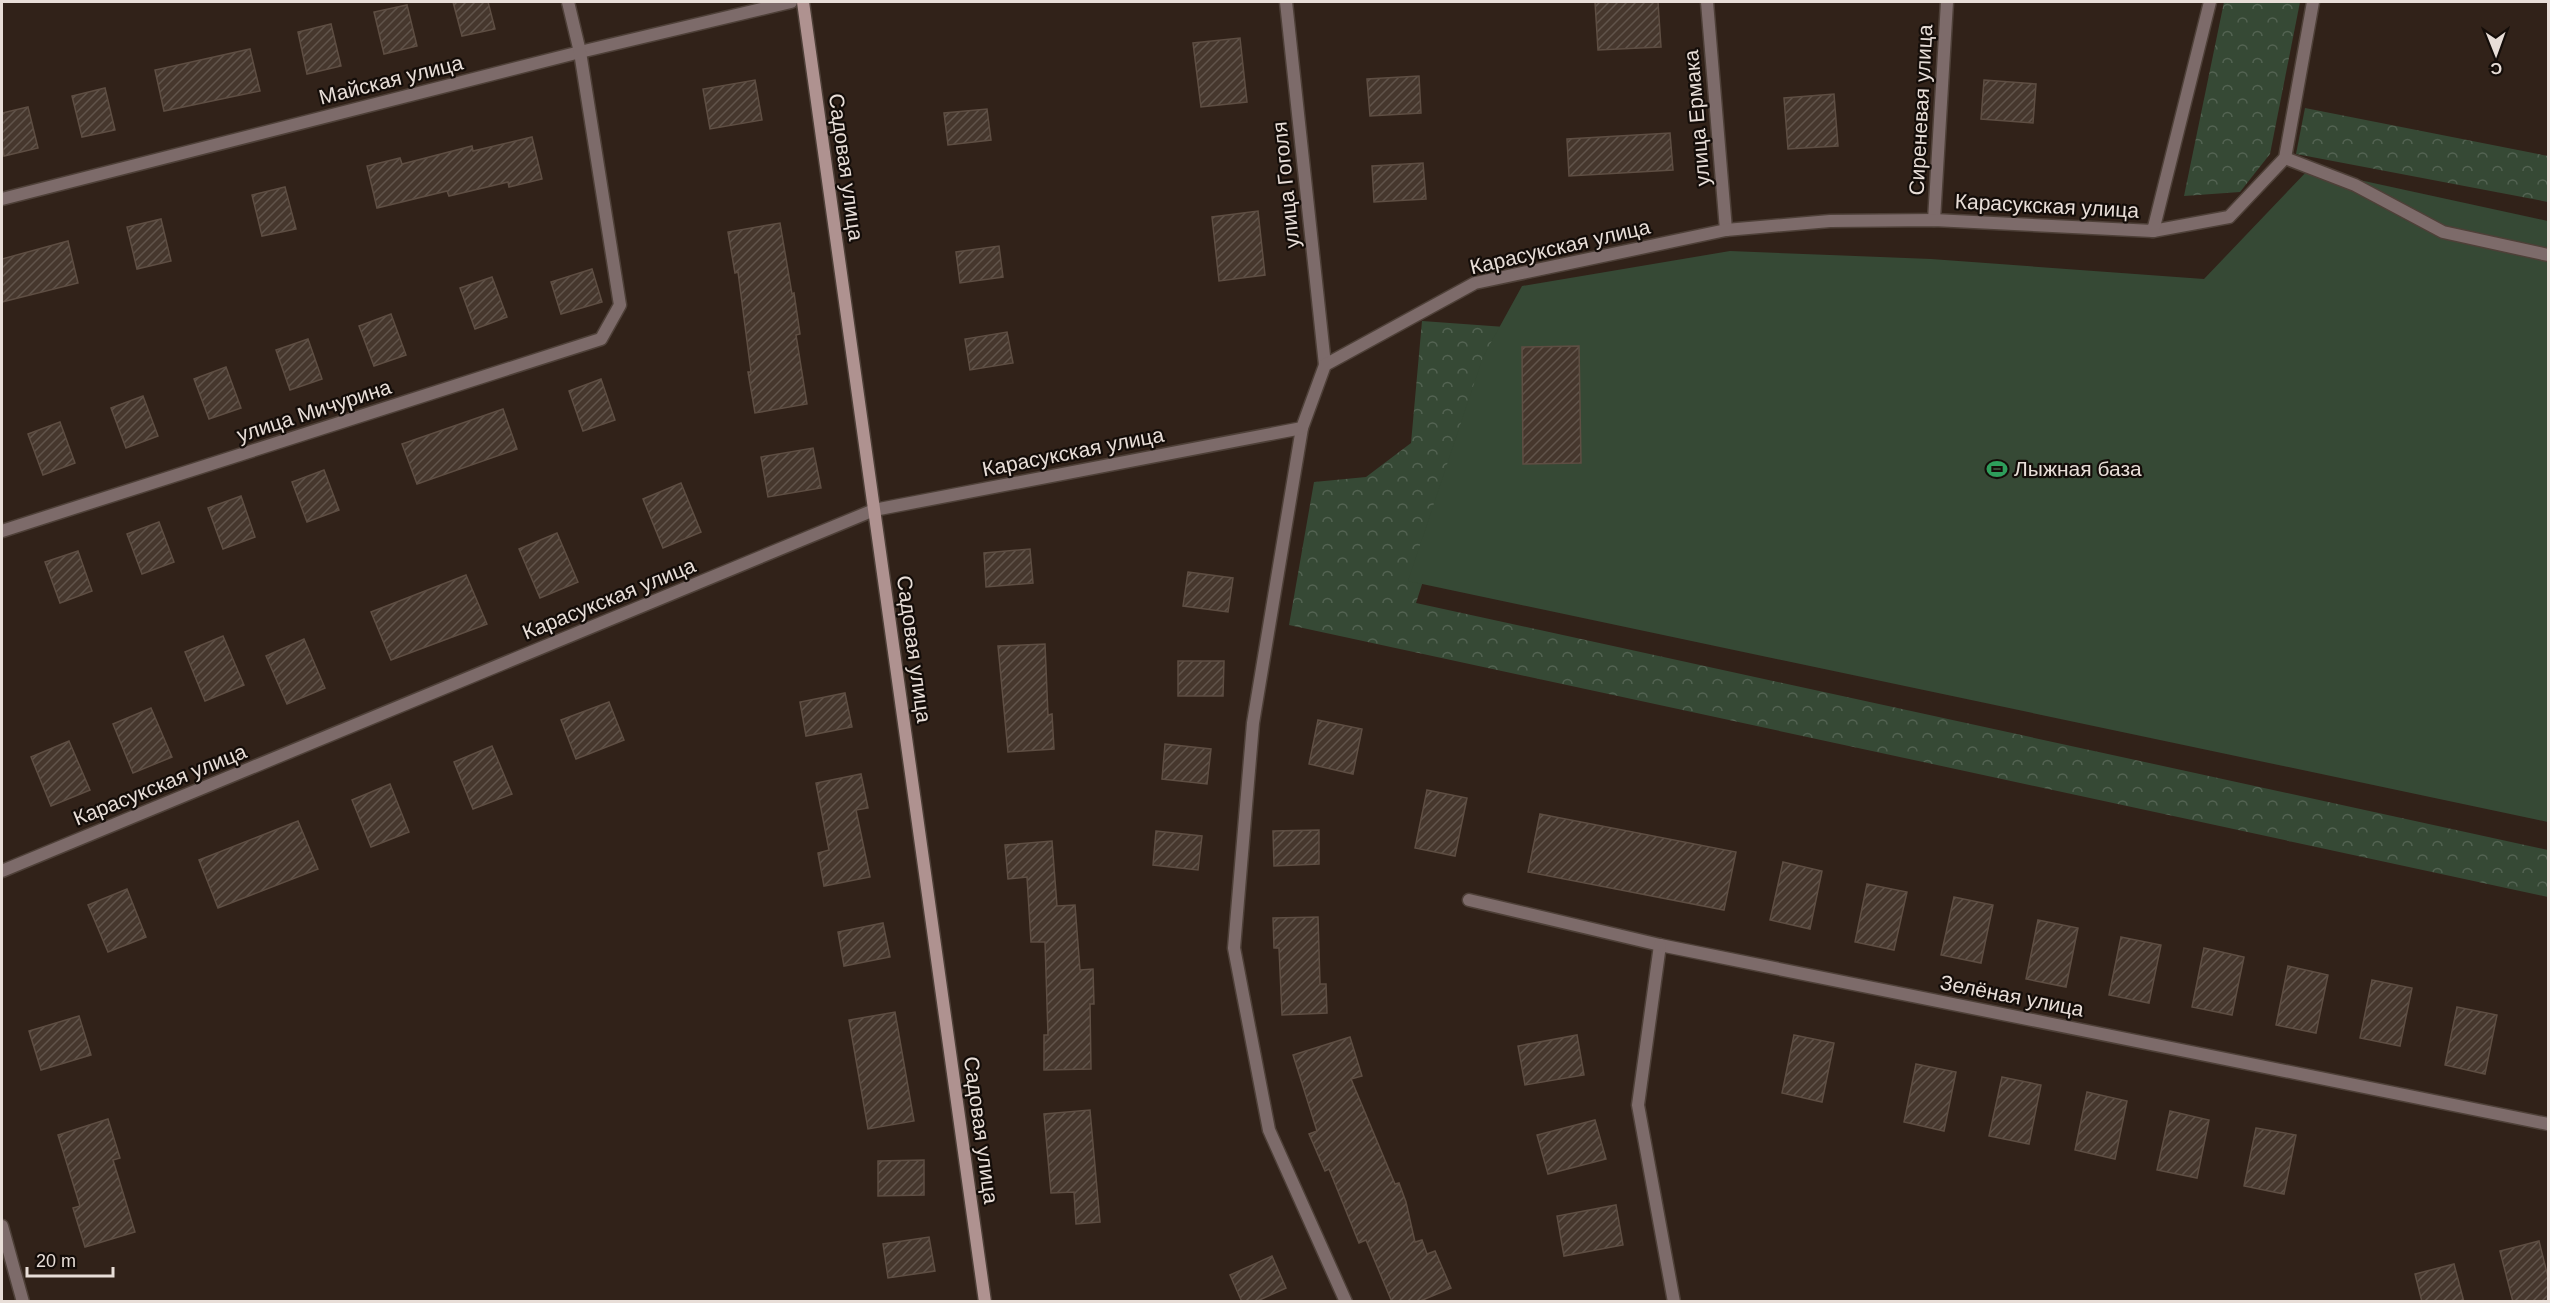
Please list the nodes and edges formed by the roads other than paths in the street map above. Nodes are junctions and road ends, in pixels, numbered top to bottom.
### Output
1 (568, 2) edge
2 (791, 2) edge
3 (803, 2) edge
4 (1286, 2) edge
5 (1707, 2) edge
6 (1947, 2) edge
7 (2210, 2) edge
8 (2313, 2) edge
9 (580, 52) junction
10 (2285, 158) junction
11 (2, 200) edge
12 (1934, 220) junction
13 (1726, 230) junction
14 (2153, 231) junction
15 (2548, 255) edge
16 (1325, 365) junction
17 (1302, 428) junction
18 (874, 510) junction
19 (2, 531) edge
20 (2, 871) edge
21 (1469, 900) dead end
22 (1660, 945) junction
23 (2548, 1124) edge
24 (2, 1226) edge
25 (23, 1302) edge
26 (985, 1302) edge
27 (1346, 1302) edge
28 (1674, 1302) edge

1 - 9 street
2 - 9 street, Майская улица
3 - 18 street, Садовая улица
4 - 16 street, улица Гоголя
5 - 13 street, улица Ермака
6 - 12 street, Сиреневая улица
7 - 14 street
8 - 10 street
9 - 11 street, Майская улица
9 - 19 street, улица Мичурина
10 - 14 street, Карасукская улица
10 - 15 street
12 - 13 street, Карасукская улица
12 - 14 street, Карасукская улица
13 - 16 street, Карасукская улица
16 - 17 street
17 - 18 street, Карасукская улица
17 - 27 street
18 - 20 street, Карасукская улица
18 - 26 street, Садовая улица
21 - 22 street, Зелёная улица
22 - 23 street, Зелёная улица
22 - 28 street
24 - 25 street

